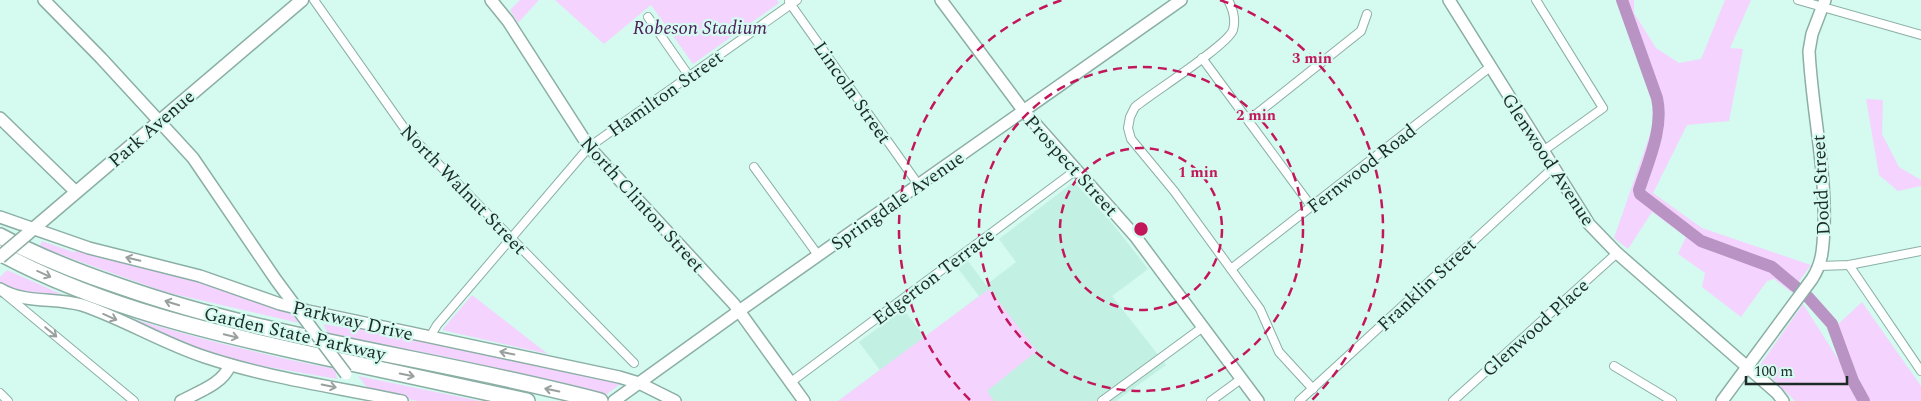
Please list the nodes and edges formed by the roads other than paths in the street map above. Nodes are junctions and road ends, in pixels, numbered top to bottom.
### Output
1 (44, 0) edge
2 (302, 0) edge
3 (314, 0) edge
4 (491, 0) edge
5 (941, 0) edge
6 (1181, 0) edge
7 (1228, 0) edge
8 (1449, 0) edge
9 (1536, 0) edge
10 (1798, 0) edge
11 (792, 1) edge
12 (1824, 4) edge
13 (1367, 14) dead end
14 (648, 18) dead end
15 (1921, 35) edge
16 (1202, 58) junction
17 (1490, 66) junction
18 (688, 76) junction
19 (1023, 110) junction
20 (0, 118) edge
21 (1249, 120) junction
22 (159, 121) junction
23 (589, 147) junction
24 (1543, 151) junction
25 (754, 167) dead end
26 (1553, 168) junction
27 (1076, 170) junction
28 (918, 184) junction
29 (76, 192) junction
30 (1311, 206) junction
31 (0, 217) edge
32 (29, 232) junction
33 (0, 236) edge
34 (511, 239) junction
35 (1921, 251) edge
36 (0, 253) edge
37 (1617, 253) junction
38 (818, 255) junction
39 (0, 257) edge
40 (1849, 265) junction
41 (1819, 266) junction
42 (1232, 269) junction
43 (0, 289) edge
44 (297, 308) junction
45 (739, 311) junction
46 (1203, 327) junction
47 (430, 337) junction
48 (634, 363) dead end
49 (230, 365) junction
50 (1614, 366) dead end
51 (1746, 367) junction
52 (1921, 371) edge
53 (1241, 379) junction
54 (791, 382) junction
55 (640, 383) junction
56 (1312, 389) junction
57 (0, 393) edge
58 (364, 397) edge
59 (619, 398) edge
60 (8, 401) edge
61 (134, 401) edge
62 (181, 401) edge
63 (402, 401) edge
64 (527, 401) edge
65 (600, 401) edge
66 (675, 401) edge
67 (804, 401) edge
68 (1102, 401) edge
69 (1211, 401) edge
70 (1258, 401) edge
71 (1299, 401) edge
72 (1453, 401) edge
73 (1672, 401) edge
74 (1722, 401) edge
75 (1783, 401) edge

1 - 22 street
2 - 22 main road, Park Avenue
3 - 34 street, North Walnut Street
4 - 23 street, North Clinton Street
5 - 19 street, Prospect Street
6 - 19 street, Springdale Avenue
7 - 16 street
8 - 17 street, Glenwood Avenue
9 - 24 street
10 - 12 street
11 - 18 street, Hamilton Street
11 - 28 street, Lincoln Street
12 - 15 street
12 - 41 street, Dodd Street
13 - 21 street
14 - 18 street
16 - 21 street
16 - 42 street
17 - 24 street, Glenwood Avenue
17 - 30 street, Fernwood Road
18 - 23 street, Hamilton Street
19 - 27 street, Prospect Street
19 - 28 street, Springdale Avenue
20 - 29 street
21 - 30 street
22 - 29 main road, Park Avenue
22 - 44 street
23 - 34 street, Hamilton Street
23 - 45 street, North Clinton Street
24 - 26 street, Glenwood Avenue
25 - 38 street
26 - 37 street, Glenwood Avenue
26 - 56 street, Franklin Street
27 - 46 street, Prospect Street
27 - 54 street, Edgerton Terrace
28 - 38 street, Springdale Avenue
29 - 32 main road, Park Avenue
30 - 42 street, Fernwood Road
31 - 32 street, Parkway Drive
32 - 39 main road, Park Avenue, bridge
44 -> 32 street, Parkway Drive
65 -> 33 highway, Garden State Parkway
34 - 47 street, Hamilton Street
34 - 48 street, North Walnut Street
35 - 40 street
36 -> 64 highway, Garden State Parkway
37 - 51 street, Glenwood Avenue
37 - 72 street, Glenwood Place
38 - 45 street, Springdale Avenue
40 - 41 street
40 - 52 street
41 - 51 street, Dodd Street
42 - 56 street
43 -> 49 street
43 -> 61 street
44 - 47 street, Parkway Drive
44 - 58 street, bridge
45 - 54 street, North Clinton Street
45 - 55 street, Springdale Avenue
46 - 53 street, Prospect Street
46 - 68 street
55 -> 47 street, Parkway Drive
49 -> 58 street
49 - 62 street
50 - 73 street
51 - 74 street, Dodd Street
51 - 75 street, Glenwood Avenue
53 - 69 street
53 - 70 street, Prospect Street
54 - 67 street, North Clinton Street
55 - 59 street, Springdale Avenue
55 - 66 street, Parkway Drive
56 - 71 street, Franklin Street
57 - 60 street
58 - 63 street

